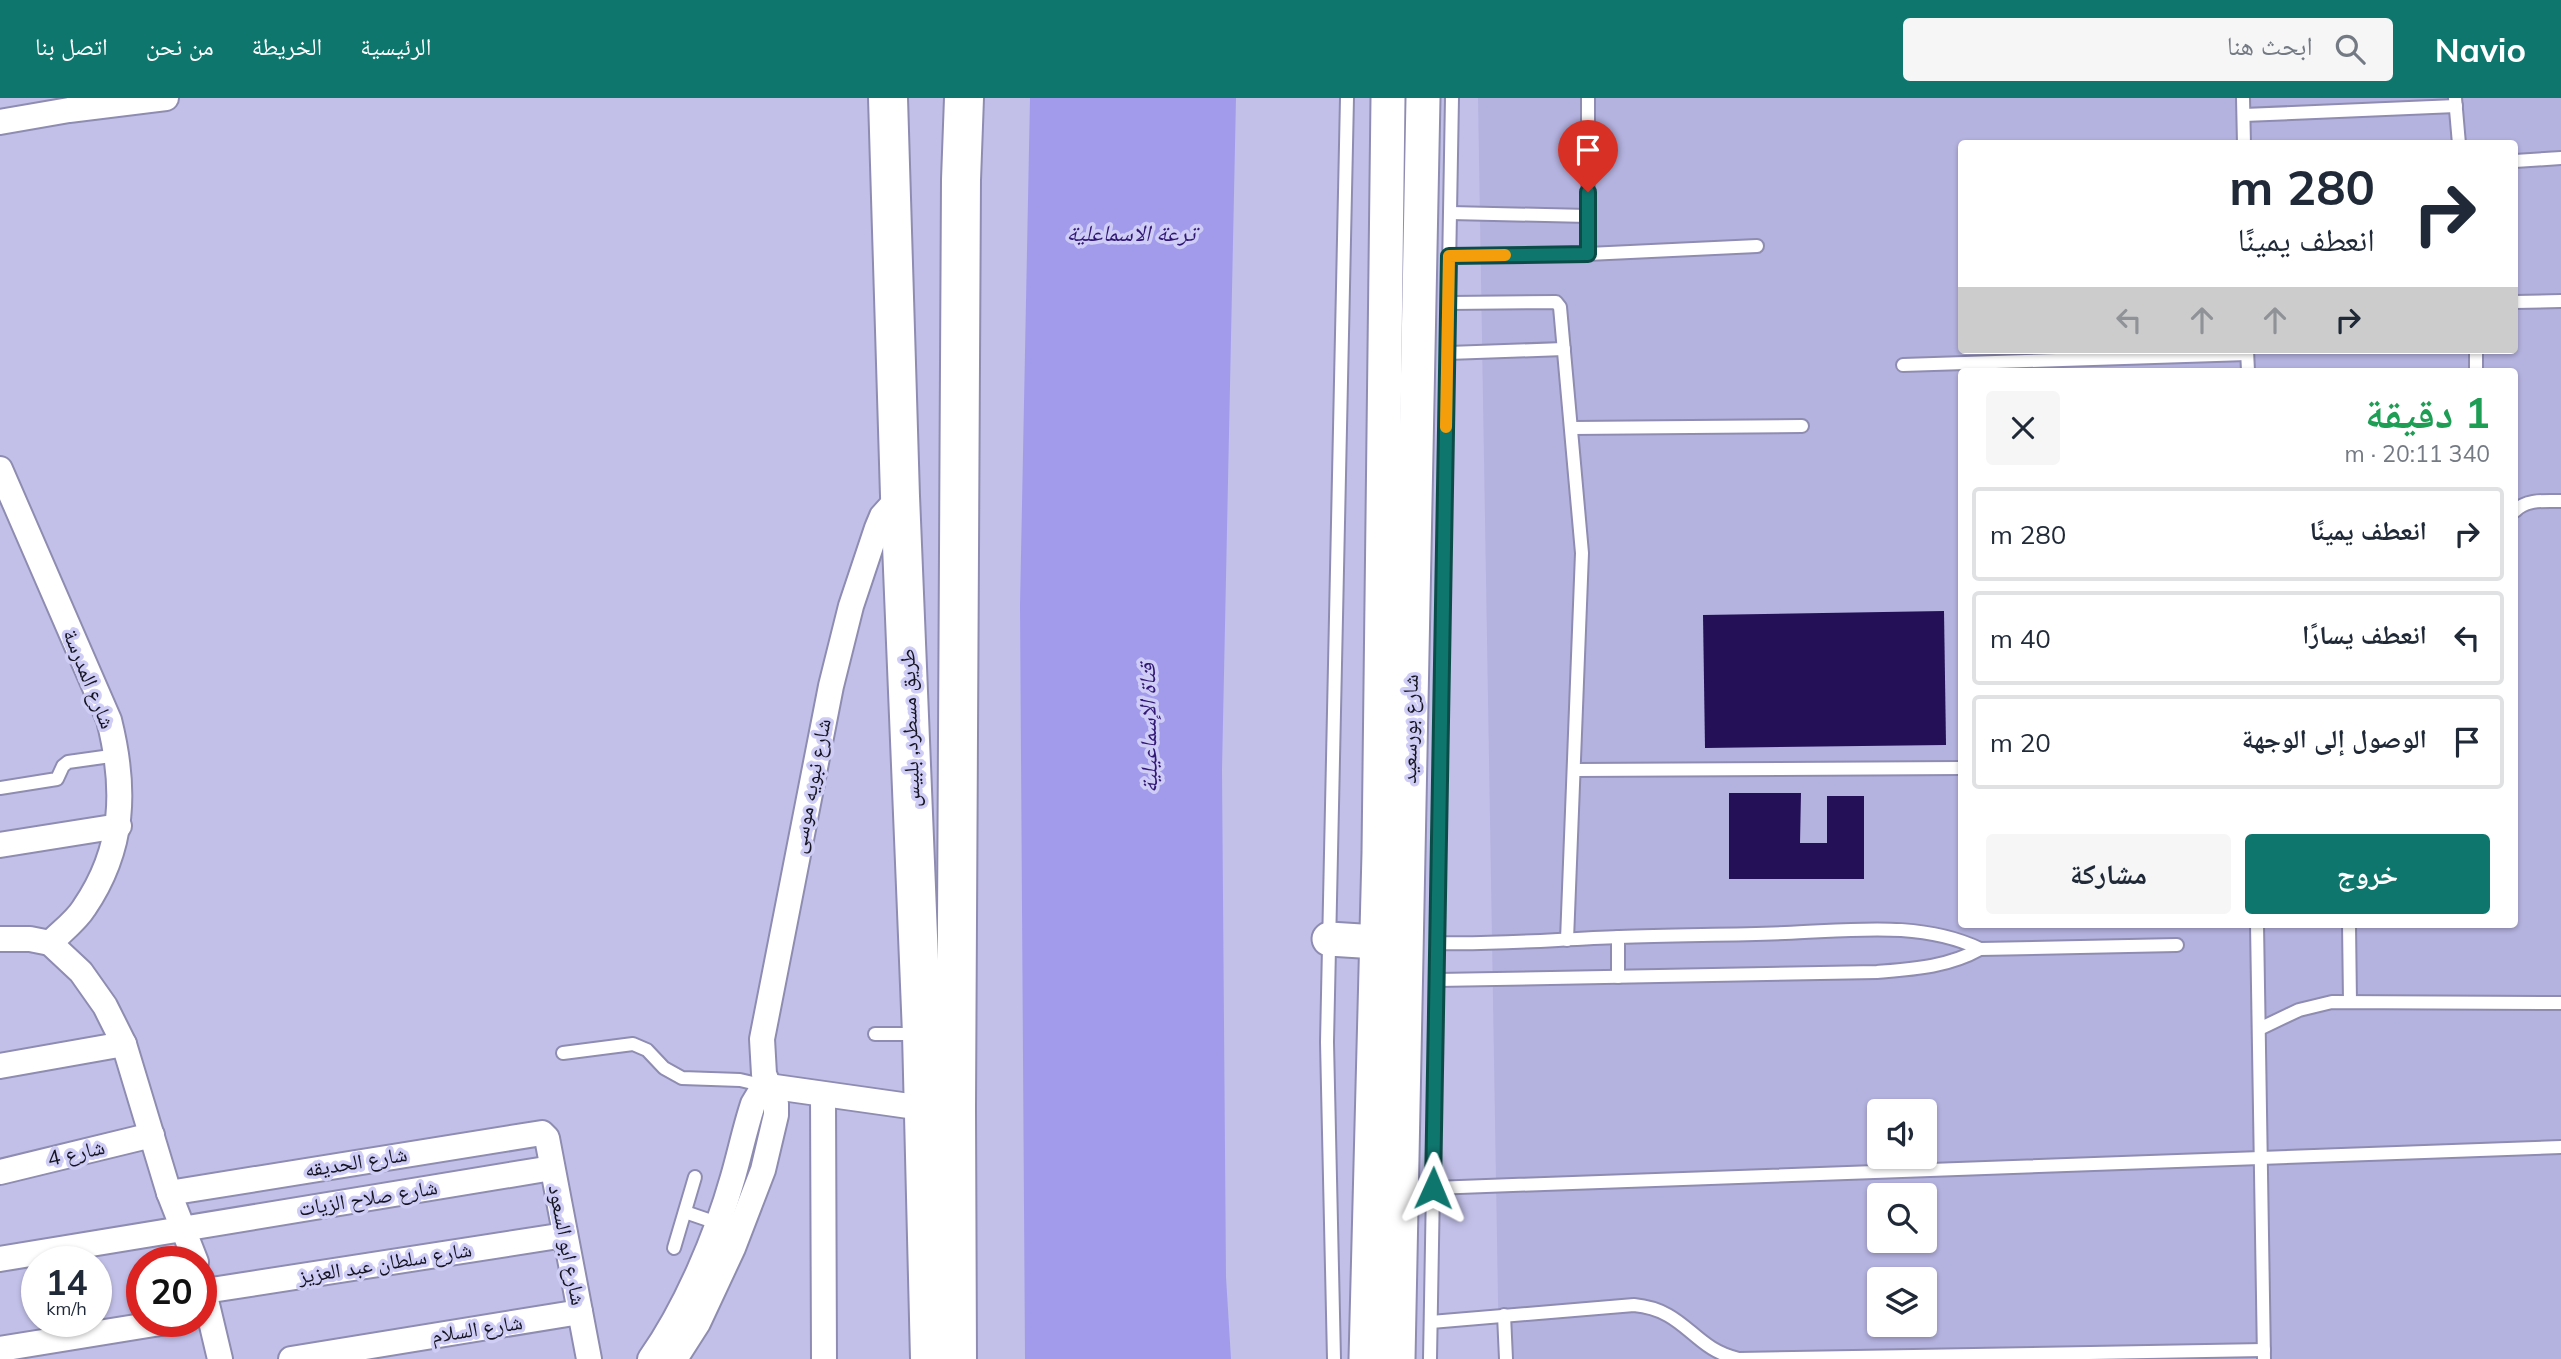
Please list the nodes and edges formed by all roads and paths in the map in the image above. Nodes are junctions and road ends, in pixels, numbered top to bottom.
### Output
1 (166, 98) edge
2 (888, 98) edge
3 (964, 98) edge
4 (1347, 98) edge
5 (1388, 98) edge
6 (1423, 98) edge
7 (1452, 98) edge
8 (1588, 98) edge
9 (2243, 98) edge
10 (2456, 102) edge
11 (44, 106) edge
12 (2244, 115) junction
13 (0, 122) edge
14 (2244, 140) edge
15 (2459, 140) edge
16 (2561, 158) edge
17 (2518, 161) edge
18 (1450, 213) junction
19 (1588, 216) junction
20 (1757, 246) dead end
21 (1588, 254) junction
22 (1449, 256) junction
23 (2561, 301) edge
24 (2518, 302) edge
25 (1449, 303) junction
26 (1564, 349) junction
27 (1448, 353) junction
28 (2194, 354) edge
29 (1903, 365) dead end
30 (1802, 426) dead end
31 (1572, 428) junction
32 (0, 469) edge
33 (900, 496) junction
34 (2561, 501) edge
35 (2518, 509) edge
36 (118, 755) junction
37 (1958, 768) edge
38 (1574, 770) junction
39 (0, 788) edge
40 (118, 826) junction
41 (0, 845) edge
42 (2257, 928) edge
43 (2349, 928) edge
44 (1618, 937) junction
45 (0, 939) edge
46 (1329, 939) junction
47 (1567, 940) junction
48 (1377, 942) junction
49 (50, 943) junction
50 (1437, 943) junction
51 (2177, 945) dead end
52 (1980, 949) junction
53 (1618, 977) junction
54 (1437, 980) junction
55 (2350, 1002) junction
56 (2561, 1003) edge
57 (2259, 1029) junction
58 (875, 1034) dead end
59 (922, 1034) junction
60 (124, 1044) junction
61 (563, 1053) dead end
62 (0, 1066) edge
63 (768, 1086) junction
64 (824, 1095) junction
65 (923, 1108) junction
66 (542, 1133) joint
67 (152, 1135) junction
68 (2561, 1147) edge
69 (2262, 1157) junction
70 (552, 1168) junction
71 (0, 1172) edge
72 (695, 1177) dead end
73 (1433, 1188) junction
74 (169, 1193) junction
75 (685, 1212) junction
76 (717, 1223) junction
77 (184, 1229) junction
78 (565, 1235) junction
79 (190, 1246) edge
80 (674, 1248) dead end
81 (0, 1259) edge
82 (217, 1299) edge
83 (580, 1312) junction
84 (1504, 1315) junction
85 (1431, 1322) junction
86 (126, 1329) edge
87 (214, 1337) edge
88 (0, 1349) edge
89 (353, 1354) edge
90 (2264, 1355) edge
91 (220, 1359) edge
92 (291, 1359) edge
93 (589, 1359) edge
94 (650, 1359) edge
95 (675, 1359) edge
96 (824, 1359) edge
97 (930, 1359) edge
98 (957, 1359) edge
99 (1334, 1359) edge
100 (1366, 1359) edge
101 (1398, 1359) edge
102 (1430, 1359) edge
103 (1506, 1359) edge
104 (1738, 1359) edge

1 - 11 street
2 - 33 main road, طريق مسطرد, بلبيس
3 - 98 main road
4 - 46 lane
5 - 48 main road, شارع بورسعيد
6 - 101 main road, شارع بورسعيد
7 - 18 lane
8 - 19 lane
9 - 12 lane
10 - 12 lane
10 - 15 lane
11 - 13 street
12 - 14 lane
16 - 17 lane
18 - 19 lane
18 - 22 lane
19 - 21 lane
20 - 21 lane
21 - 22 lane
22 - 25 lane
23 - 24 lane
25 - 26 lane
25 - 27 lane
26 - 27 lane
26 - 31 lane
27 - 50 lane
28 - 29 lane
30 - 31 lane
31 - 38 lane
32 - 36 street, شارع المدرسة
33 - 59 main road, طريق مسطرد, بلبيس
33 - 63 street, شارع نبويه موسى
34 - 35 lane
36 - 39 lane
36 - 40 street, شارع المدرسة
37 - 38 lane
38 - 47 lane
40 - 41 street
40 - 49 street, شارع المدرسة
42 - 57 lane
43 - 55 lane
44 - 47 lane
44 - 52 lane
44 - 53 lane
45 - 49 street
46 - 48 main road
46 - 99 lane
47 - 50 lane
48 - 100 main road, شارع بورسعيد
49 - 60 street
50 - 54 lane
51 - 52 lane
52 - 53 lane
53 - 54 lane
54 - 73 lane
55 - 56 lane
55 - 57 lane
57 - 69 lane
58 - 59 lane
59 - 65 main road, طريق مسطرد, بلبيس
60 - 62 street
60 - 67 street
61 - 63 lane
63 - 64 street
63 - 76 street
63 - 95 street, شارع نبويه موسى
64 - 65 street
64 - 96 street
65 - 97 main road, طريق مسطرد, بلبيس
66 - 70 street, شارع ابو السعود
66 - 74 street, شارع الحديقه
67 - 71 street, شارع 4
67 - 74 street
68 - 69 lane
69 - 73 lane
69 - 90 lane
70 - 77 street, شارع صلاح الزيات
70 - 78 street, شارع ابو السعود
72 - 75 lane
73 - 85 lane
74 - 77 street
75 - 76 lane
75 - 80 lane
76 - 94 street
77 - 79 street
77 - 81 street, شارع صلاح الزيات
78 - 82 street, شارع سلطان عبد العزيز
78 - 83 street, شارع ابو السعود
83 - 89 street, شارع السلام
83 - 93 street, شارع ابو السعود
84 - 85 lane
84 - 103 lane
84 - 104 lane
85 - 102 lane
86 - 88 street
87 - 91 street
89 - 92 street, شارع السلام
90 - 104 lane

